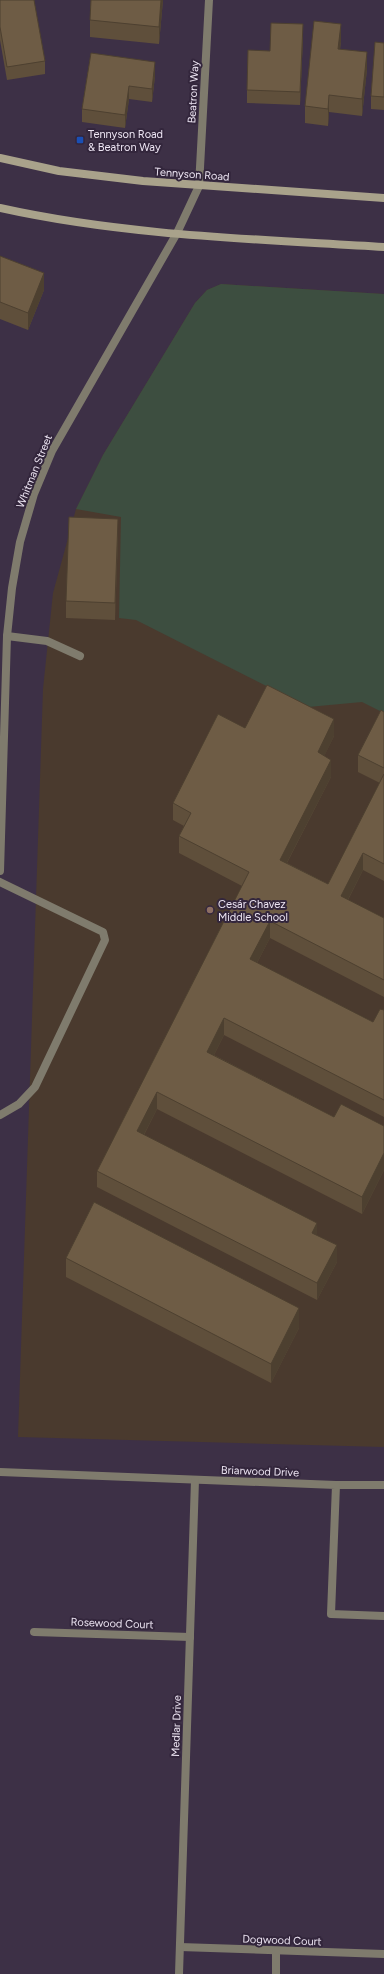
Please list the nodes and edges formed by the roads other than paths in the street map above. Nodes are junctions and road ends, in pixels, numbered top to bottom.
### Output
1 (209, 0) edge
2 (0, 158) edge
3 (199, 186) junction
4 (384, 198) edge
5 (0, 208) edge
6 (177, 233) junction
7 (384, 247) edge
8 (7, 636) junction
9 (80, 656) dead end
10 (2, 685) edge
11 (0, 871) edge
12 (0, 882) edge
13 (0, 1115) edge
14 (0, 1472) edge
15 (195, 1480) junction
16 (336, 1485) junction
17 (384, 1485) edge
18 (384, 1616) edge
19 (34, 1632) dead end
20 (190, 1637) junction
21 (180, 1947) junction
22 (276, 1951) junction
23 (384, 1954) edge
24 (179, 1974) edge
25 (276, 1974) edge

1 - 3 street, Beatron Way
2 - 3 main road, Tennyson Road
3 - 4 main road, Tennyson Road
3 - 6 street, Whitman Street
5 - 6 main road
6 - 7 main road
6 - 8 street, Whitman Street
8 - 9 street
8 - 10 street, Whitman Street
10 - 11 street, Whitman Street
12 - 13 street
14 - 15 street, Briarwood Drive
15 - 16 street, Briarwood Drive
15 - 20 street, Medlar Drive
16 - 17 street, Briarwood Drive
16 - 18 street
19 - 20 street, Rosewood Court
20 - 21 street, Medlar Drive
21 - 22 street, Dogwood Court
21 - 24 street, Medlar Drive
22 - 23 street, Dogwood Court
22 - 25 street

